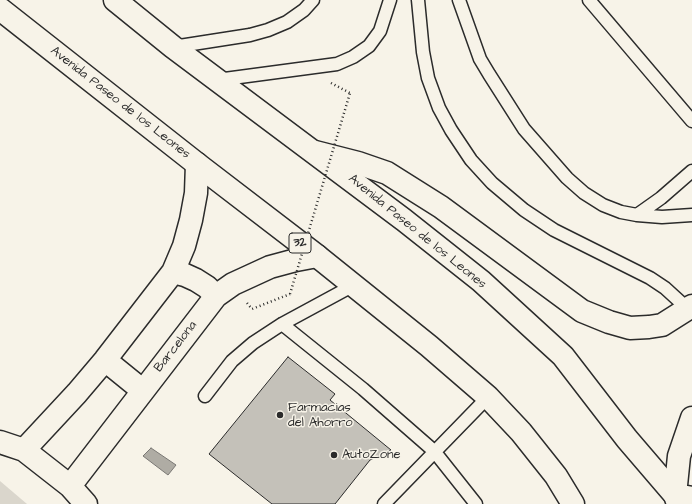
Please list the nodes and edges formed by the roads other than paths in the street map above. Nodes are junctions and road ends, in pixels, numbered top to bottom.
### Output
1 (115, 0) edge
2 (313, 0) edge
3 (390, 0) edge
4 (418, 0) edge
5 (459, 0) edge
6 (589, 0) edge
7 (0, 9) edge
8 (173, 47) junction
9 (217, 80) junction
10 (692, 121) edge
11 (316, 152) junction
12 (197, 164) junction
13 (692, 171) edge
14 (637, 215) junction
15 (692, 215) edge
16 (317, 256) junction
17 (173, 272) junction
18 (354, 285) junction
19 (216, 296) junction
20 (691, 310) edge
21 (282, 324) junction
22 (105, 360) junction
23 (142, 390) junction
24 (205, 396) dead end
25 (488, 397) junction
26 (692, 418) edge
27 (0, 442) edge
28 (24, 450) junction
29 (434, 451) junction
30 (70, 486) junction
31 (682, 499) edge
32 (86, 504) edge
33 (384, 504) edge
34 (476, 504) edge
35 (572, 504) edge

1 - 8 main road, Avenida Paseo de los Leones
2 - 8 lane
3 - 9 lane
4 - 20 lane
5 - 14 lane
6 - 10 lane
7 - 12 main road, Avenida Paseo de los Leones / 32
8 - 9 main road, Avenida Paseo de los Leones
9 - 11 main road, Avenida Paseo de los Leones
11 - 20 main road
11 - 31 main road, Avenida Paseo de los Leones
12 - 16 main road, Avenida Paseo de los Leones / 32
12 - 17 main road
13 - 14 lane
14 - 15 lane
16 - 18 main road, Avenida Paseo de los Leones / 32
16 - 19 main road, Barcelona
17 - 19 main road
17 - 22 main road
18 - 21 lane
18 - 25 main road, Avenida Paseo de los Leones / 32
19 - 23 main road, Barcelona
21 - 24 lane
21 - 29 lane
22 - 23 main road
22 - 28 main road
23 - 30 main road, Barcelona
25 - 29 lane
25 - 35 main road, Avenida Paseo de los Leones / 32
26 - 31 main road
27 - 28 main road
28 - 30 main road
29 - 33 lane
29 - 34 lane
30 - 32 main road

